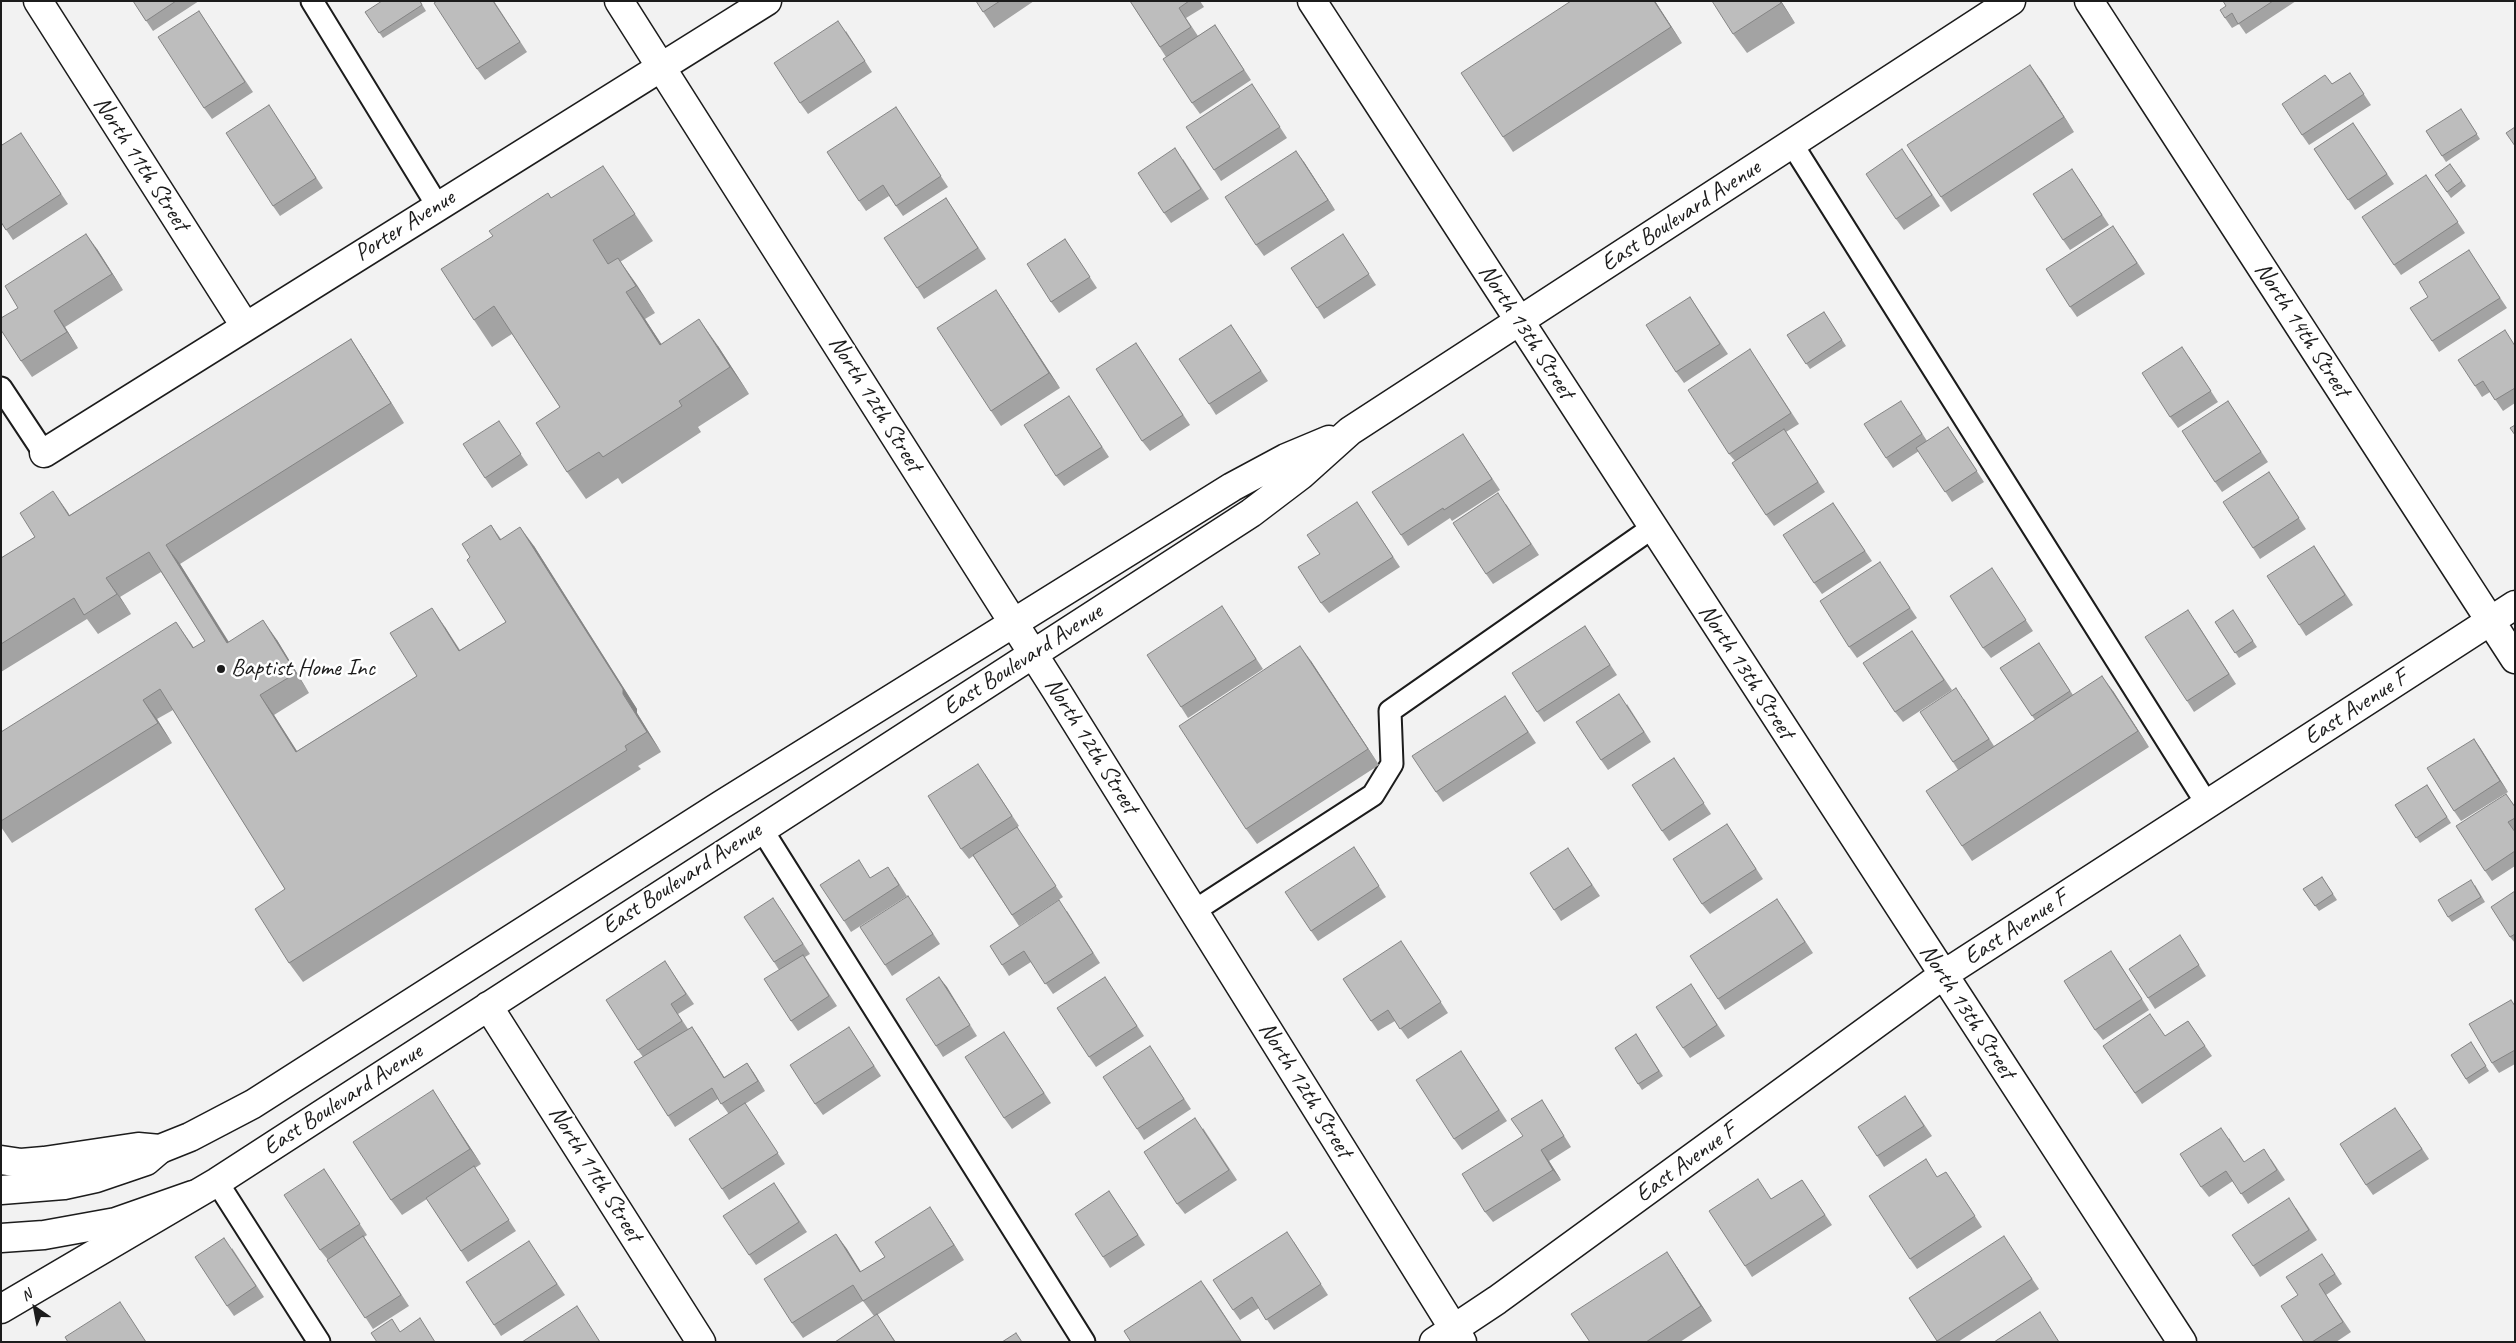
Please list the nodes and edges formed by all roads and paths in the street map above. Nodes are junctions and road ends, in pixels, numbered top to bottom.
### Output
1 (38, 1) edge
2 (312, 1) edge
3 (619, 1) edge
4 (767, 1) edge
5 (1312, 1) edge
6 (2011, 1) edge
7 (2089, 1) edge
8 (662, 68) junction
9 (1792, 144) junction
10 (437, 205) junction
11 (1519, 322) junction
12 (245, 326) junction
13 (1, 388) edge
14 (1350, 431) junction
15 (44, 452) joint
16 (1652, 528) junction
17 (2515, 605) edge
18 (2490, 621) junction
19 (1013, 622) junction
20 (1033, 654) junction
21 (2515, 659) edge
22 (2207, 804) junction
23 (761, 828) junction
24 (1194, 912) junction
25 (1943, 975) junction
26 (488, 1006) junction
27 (160, 1149) junction
28 (1, 1160) edge
29 (217, 1182) junction
30 (1, 1190) edge
31 (193, 1195) junction
32 (1, 1238) edge
33 (1, 1309) edge
34 (1450, 1338) edge
35 (319, 1342) edge
36 (701, 1342) edge
37 (1084, 1342) edge
38 (2182, 1342) edge

1 - 12 street, North 11th Street
2 - 10 lane
3 - 8 street, North 12th Street
4 - 8 street, Porter Avenue
5 - 11 street, North 13th Street
6 - 9 street, East Boulevard Avenue
7 - 18 street, North 14th Street
8 - 10 street, Porter Avenue
8 - 19 street, North 12th Street
9 - 11 street, East Boulevard Avenue
9 - 22 lane
10 - 12 street, Porter Avenue
11 - 14 street, East Boulevard Avenue
11 - 16 street, North 13th Street
12 - 15 street, Porter Avenue
13 - 15 lane
14 - 19 street, East Boulevard Avenue
14 - 20 street, East Boulevard Avenue
16 - 24 lane
16 - 25 street, North 13th Street
17 - 18 street, East Avenue F
18 - 21 street, North 14th Street
18 - 22 street, East Avenue F
19 - 20 street, North 12th Street
19 - 27 street, East Boulevard Avenue
20 - 23 street, East Boulevard Avenue
20 - 24 street, North 12th Street
22 - 25 street, East Avenue F
23 - 26 street, East Boulevard Avenue
23 - 37 lane
24 - 34 street, North 12th Street
25 - 34 street, East Avenue F
25 - 38 street, North 13th Street
26 - 29 street, East Boulevard Avenue
26 - 36 street, North 11th Street
27 - 28 street, East Boulevard Avenue
27 - 30 street
29 - 31 street, East Boulevard Avenue
29 - 35 lane
31 - 32 street
31 - 33 street, East Boulevard Avenue

